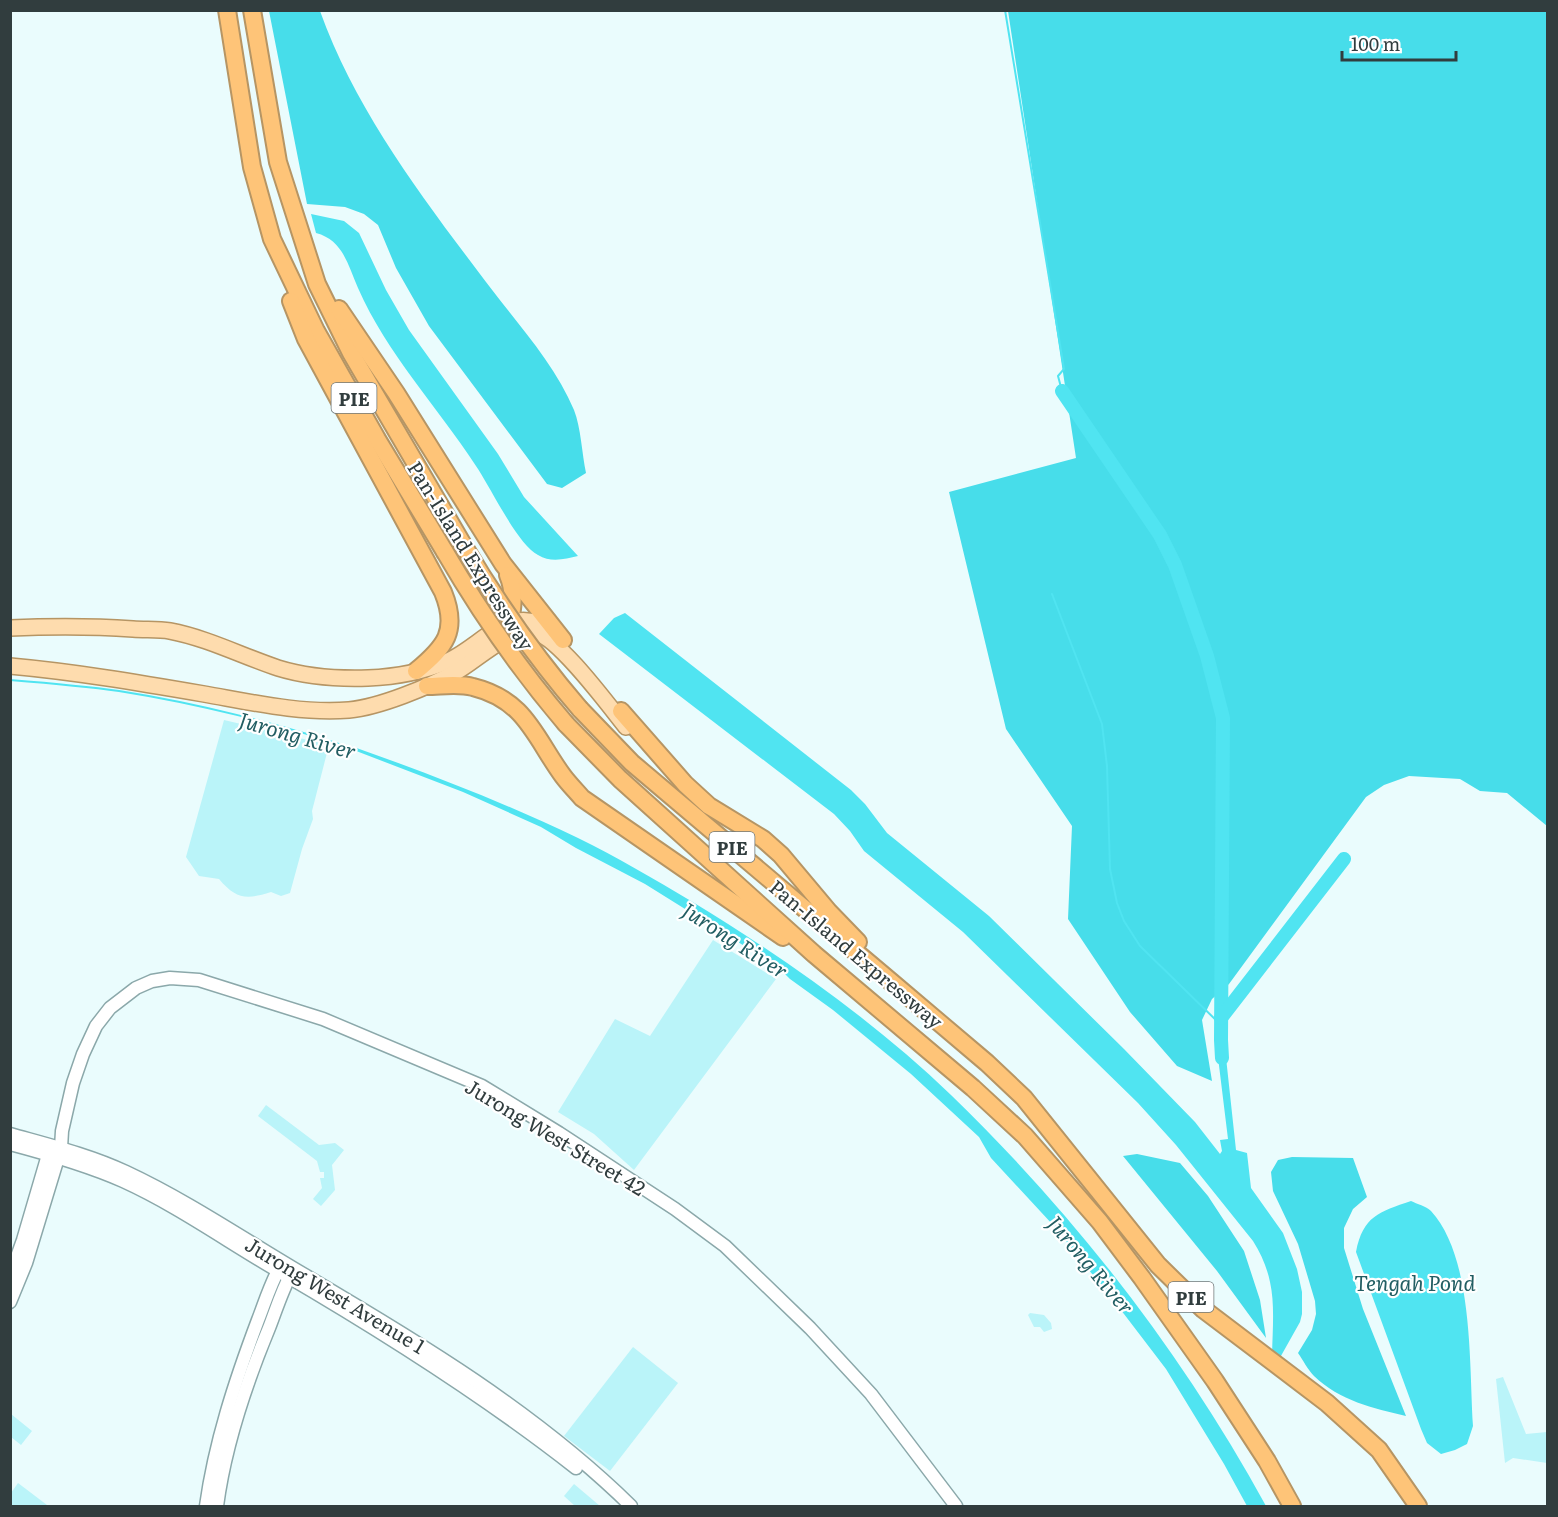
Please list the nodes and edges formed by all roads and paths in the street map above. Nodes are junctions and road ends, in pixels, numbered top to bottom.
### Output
1 (227, 10) edge
2 (252, 10) edge
3 (272, 239) junction
4 (317, 284) junction
5 (503, 564) junction
6 (10, 628) edge
7 (508, 630) junction
8 (563, 640) junction
9 (10, 666) edge
10 (416, 671) junction
11 (427, 686) junction
12 (621, 711) joint
13 (648, 742) junction
14 (828, 967) junction
15 (889, 980) junction
16 (10, 1134) edge
17 (10, 1144) edge
18 (54, 1151) junction
19 (280, 1266) junction
20 (292, 1273) junction
21 (10, 1276) edge
22 (10, 1302) edge
23 (1267, 1461) junction
24 (206, 1506) edge
25 (217, 1506) edge
26 (619, 1506) edge
27 (631, 1506) edge
28 (956, 1506) edge
29 (1284, 1506) edge
30 (1292, 1506) edge
31 (1418, 1506) edge

1 - 3 highway, Pan-Island Expressway / PIE
2 - 4 highway, Pan-Island Expressway / PIE
3 - 10 highway
3 - 14 highway, Pan-Island Expressway / PIE, bridge
4 - 5 highway
4 - 15 highway, Pan-Island Expressway / PIE, bridge
5 - 7 highway
5 - 8 highway
6 - 10 main road
7 - 8 main road
7 - 10 main road
7 - 11 main road
7 - 13 main road
8 - 12 main road
9 - 11 main road
11 - 14 highway
12 - 13 highway
13 - 15 highway
14 - 23 highway, Pan-Island Expressway / PIE
15 - 31 highway, Pan-Island Expressway / PIE
16 - 18 street, Jurong West Avenue 1
17 - 18 street, Jurong West Avenue 1
18 - 19 street, Jurong West Avenue 1
18 - 21 street
18 - 22 street
18 - 28 street, Jurong West Street 42
19 - 20 street, Jurong West Avenue 1
19 - 24 street
20 - 25 street
20 - 26 street, Jurong West Avenue 1
20 - 27 street, Jurong West Avenue 1
23 - 29 highway
23 - 30 highway, Pan-Island Expressway / PIE

